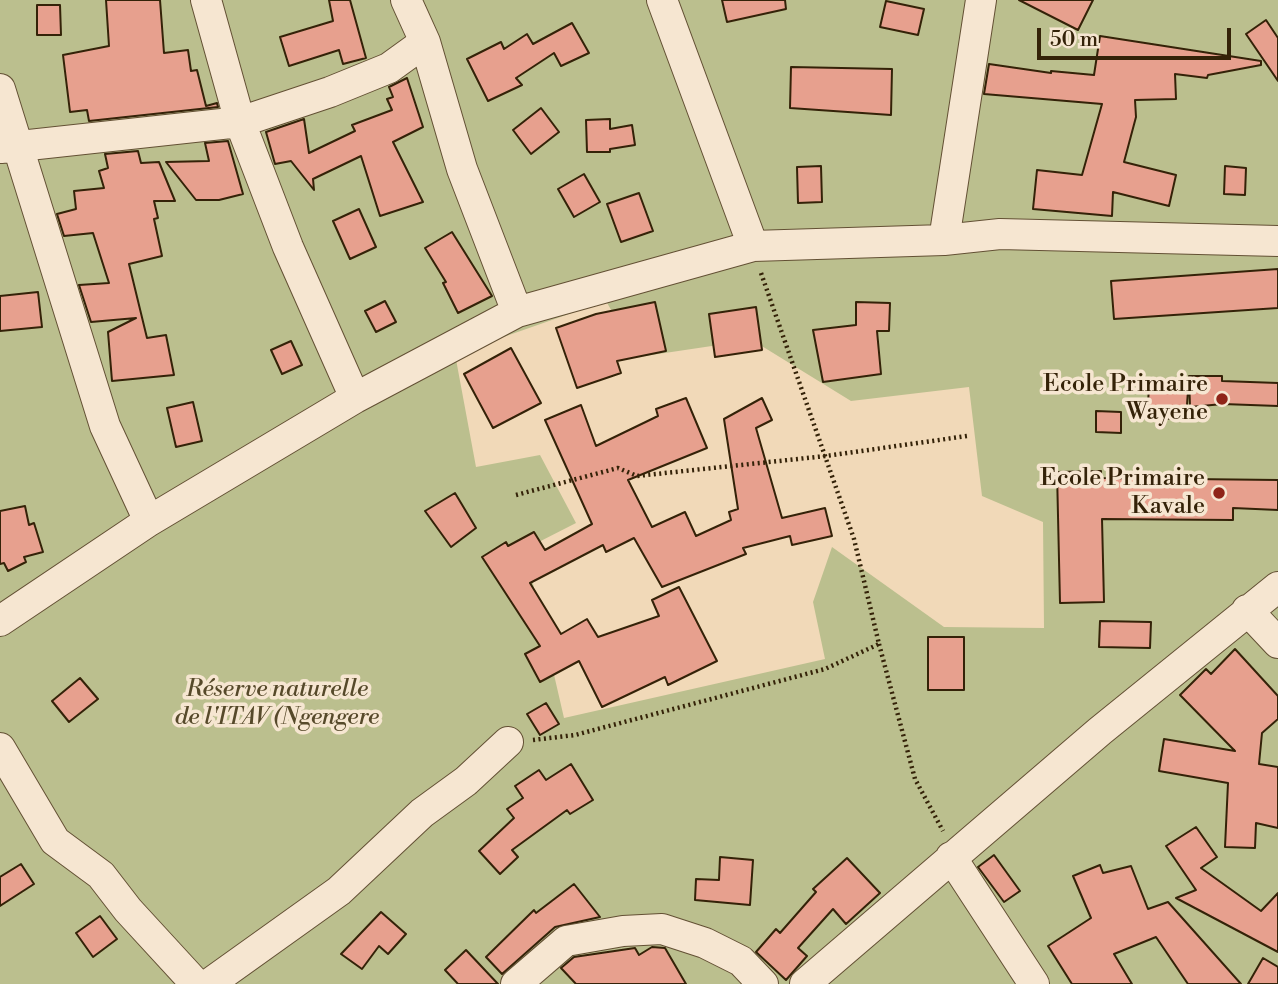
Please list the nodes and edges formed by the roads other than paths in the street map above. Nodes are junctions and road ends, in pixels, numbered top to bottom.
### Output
1 (205, 0) edge
2 (662, 0) edge
3 (981, 0) edge
4 (412, 1) edge
5 (425, 42) junction
6 (0, 89) edge
7 (240, 122) junction
8 (10, 147) edge
9 (944, 240) junction
10 (1278, 241) edge
11 (753, 246) junction
12 (517, 312) junction
13 (355, 398) junction
14 (149, 521) junction
15 (1278, 587) edge
16 (1247, 610) junction
17 (0, 621) edge
18 (1278, 643) edge
19 (508, 742) road end
20 (0, 748) edge
21 (951, 857) junction
22 (196, 984) edge
23 (209, 984) edge
24 (516, 984) edge
25 (763, 984) edge
26 (805, 984) edge
27 (1034, 984) edge

1 - 7 street
2 - 11 street
3 - 9 street
4 - 5 street
5 - 7 street
5 - 12 street
6 - 8 street
7 - 8 street
7 - 13 street
8 - 14 street
9 - 10 street
9 - 11 street
11 - 12 street
12 - 13 street
13 - 14 street
14 - 17 street
15 - 16 street
16 - 18 street
16 - 21 street
19 - 23 street
20 - 22 street
21 - 26 street
21 - 27 street
24 - 25 street

